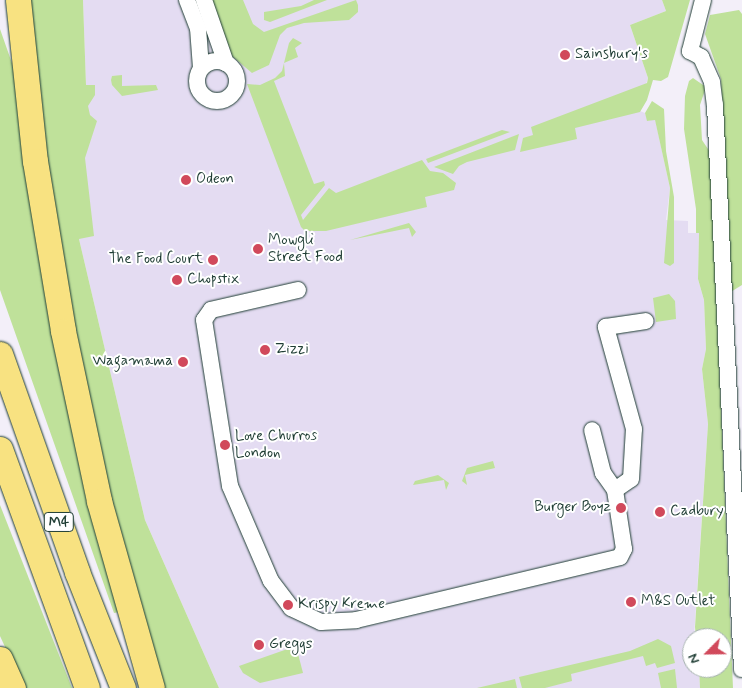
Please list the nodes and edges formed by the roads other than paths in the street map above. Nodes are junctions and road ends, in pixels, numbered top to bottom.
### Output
1 (18, 0) edge
2 (188, 0) edge
3 (204, 0) edge
4 (703, 0) edge
5 (226, 63) junction
6 (201, 68) junction
7 (298, 290) dead end
8 (646, 321) dead end
9 (0, 354) edge
10 (592, 430) dead end
11 (0, 449) edge
12 (615, 490) junction
13 (0, 658) edge
14 (742, 669) edge
15 (13, 688) edge
16 (87, 688) edge
17 (123, 688) edge
18 (152, 688) edge

1 - 18 highway
2 - 6 street
3 - 5 street
4 - 14 street
5 - 6 street
5 - 6 street
7 - 12 street
8 - 12 street
9 - 17 highway, M4
10 - 12 street
11 - 16 highway, M4
13 - 15 highway

